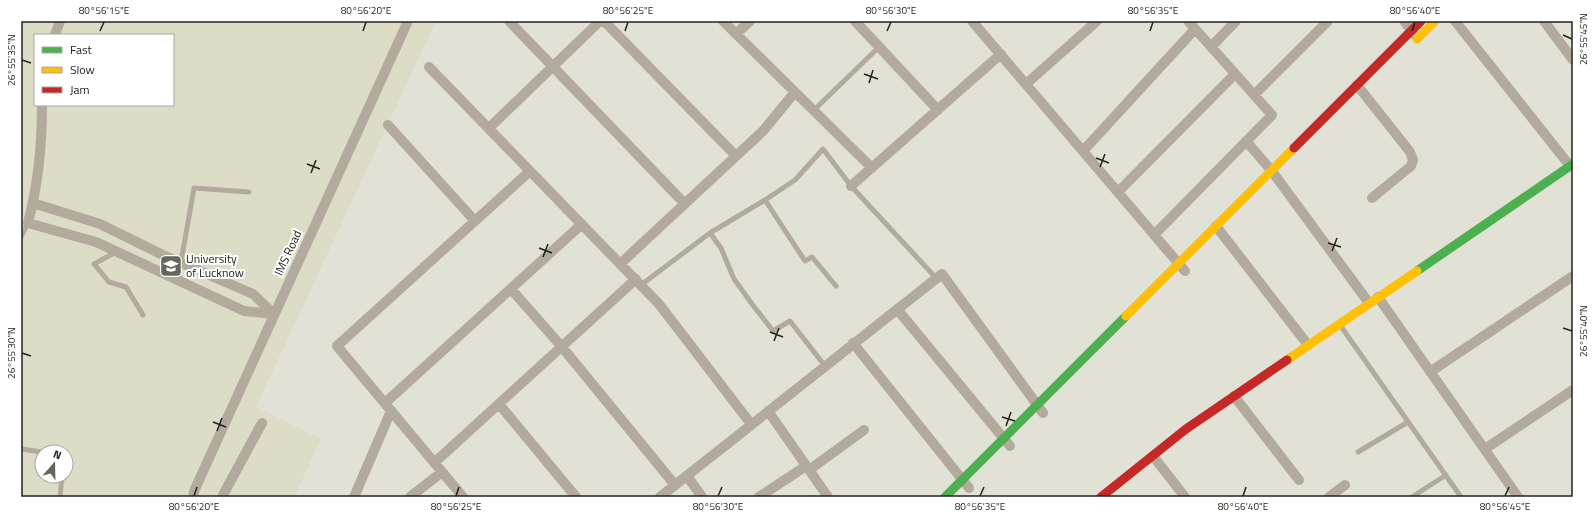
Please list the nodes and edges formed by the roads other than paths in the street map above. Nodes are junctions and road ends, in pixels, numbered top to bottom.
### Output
1 (60, 21) edge
2 (408, 21) edge
3 (510, 21) edge
4 (600, 21) edge
5 (604, 21) edge
6 (723, 21) edge
7 (750, 21) edge
8 (855, 21) edge
9 (972, 21) edge
10 (1188, 21) edge
11 (1236, 21) edge
12 (1328, 21) edge
13 (1404, 21) edge
14 (1421, 21) edge
15 (1435, 21) edge
16 (1455, 21) edge
17 (1544, 21) edge
18 (1090, 23) edge
19 (1195, 30) junction
20 (55, 34) edge
21 (736, 34) junction
22 (1414, 37) junction
23 (880, 47) junction
24 (1211, 47) junction
25 (1001, 54) junction
26 (1573, 60) edge
27 (554, 66) junction
28 (429, 67) dead end
29 (1235, 74) junction
30 (1026, 84) junction
31 (1362, 91) junction
32 (796, 92) junction
33 (1254, 95) junction
34 (42, 106) edge
35 (814, 110) junction
36 (938, 110) junction
37 (388, 124) dead end
38 (489, 128) junction
39 (1246, 141) junction
40 (1083, 152) junction
41 (736, 156) junction
42 (1571, 165) edge
43 (872, 168) junction
44 (530, 171) junction
45 (1276, 177) junction
46 (851, 186) junction
47 (249, 192) dead end
48 (1118, 192) junction
49 (1372, 198) dead end
50 (765, 200) junction
51 (33, 203) junction
52 (685, 204) junction
53 (475, 221) junction
54 (28, 222) junction
55 (582, 224) junction
56 (1221, 231) junction
57 (710, 233) junction
58 (1154, 235) junction
59 (21, 237) edge
60 (116, 252) junction
61 (181, 262) junction
62 (620, 264) junction
63 (1184, 269) junction
64 (1573, 276) edge
65 (936, 278) junction
66 (638, 282) junction
67 (836, 286) dead end
68 (511, 289) junction
69 (1378, 297) junction
70 (1369, 303) junction
71 (897, 309) junction
72 (274, 314) junction
73 (143, 315) dead end
74 (1339, 324) junction
75 (854, 343) junction
76 (1308, 345) junction
77 (562, 347) junction
78 (825, 366) junction
79 (1430, 372) junction
80 (1573, 390) edge
81 (1234, 396) junction
82 (499, 404) junction
83 (388, 407) junction
84 (768, 411) junction
85 (1041, 411) junction
86 (1408, 422) junction
87 (262, 423) dead end
88 (751, 424) junction
89 (864, 430) dead end
90 (1008, 444) junction
91 (21, 449) edge
92 (1485, 449) junction
93 (34, 451) edge
94 (1358, 452) dead end
95 (1153, 456) junction
96 (434, 463) junction
97 (808, 468) junction
98 (442, 472) junction
99 (1446, 475) junction
100 (687, 476) junction
101 (1299, 480) dead end
102 (61, 484) edge
103 (675, 485) junction
104 (1345, 485) dead end
105 (967, 486) junction
106 (60, 497) edge
107 (193, 497) edge
108 (224, 497) edge
109 (354, 497) edge
110 (410, 497) edge
111 (463, 497) edge
112 (576, 497) edge
113 (660, 497) edge
114 (702, 497) edge
115 (759, 497) edge
116 (828, 497) edge
117 (945, 497) edge
118 (1101, 497) edge
119 (1185, 497) edge
120 (1329, 497) edge
121 (1412, 497) edge
122 (1461, 497) edge
123 (1518, 497) edge

1 - 20 street
2 - 72 street, IMS Road
3 - 27 street
4 - 27 street
5 - 41 street
6 - 21 street
7 - 21 street
8 - 23 street
9 - 25 street
10 - 19 street
11 - 24 street
12 - 33 street
13 - 22 street
14 - 22 street
15 - 22 street
16 - 42 street
17 - 26 street
18 - 30 street
19 - 24 street
19 - 40 street
21 - 32 street
22 - 31 street
23 - 35 lane
23 - 36 street
24 - 29 street
25 - 30 street
25 - 36 street
27 - 38 street
27 - 52 street
28 - 38 street
29 - 33 street
29 - 48 street
30 - 40 street
31 - 45 street
31 - 49 street
32 - 35 street
32 - 41 street
33 - 39 street
34 - 51 street
35 - 43 street
36 - 43 street
37 - 53 street
38 - 44 street
39 - 45 street
39 - 58 street
40 - 48 street
41 - 52 street
42 - 69 street
43 - 46 street
44 - 53 street
44 - 55 street
45 - 56 street
45 - 70 street
46 - 50 lane
46 - 65 lane
47 - 61 lane
48 - 58 street
50 - 57 lane
50 - 67 lane
51 - 54 street
51 - 61 street
52 - 62 street
53 - 83 street
54 - 59 lane
54 - 60 street
55 - 62 street
55 - 68 street
56 - 63 street
56 - 76 street
57 - 66 lane
57 - 78 lane
58 - 63 street
60 - 72 street
60 - 73 lane
61 - 72 street
62 - 66 street
63 - 85 street
64 - 79 street
65 - 71 street
65 - 85 street
66 - 77 street
66 - 88 street
68 - 77 street
68 - 83 street
69 - 70 street
69 - 79 street
70 - 74 street
71 - 75 street
71 - 90 street
72 - 107 street, IMS Road
74 - 76 street
74 - 86 lane
75 - 78 street
75 - 105 street
76 - 81 street
77 - 82 street
77 - 103 street
78 - 84 street
79 - 92 street
80 - 92 street
81 - 95 street
81 - 101 street
82 - 96 street
82 - 112 street
83 - 96 street
83 - 109 street
84 - 88 street
84 - 97 street
85 - 90 street
86 - 94 lane
86 - 99 lane
87 - 108 street
88 - 100 street
89 - 97 street
90 - 105 street
91 - 93 lane
92 - 123 street
95 - 118 street
95 - 119 street
96 - 98 street
97 - 115 street
97 - 116 street
98 - 110 street
98 - 111 street
99 - 121 lane
99 - 122 lane
100 - 103 street
100 - 114 street
102 - 106 lane
103 - 113 street
104 - 120 street
105 - 117 street

